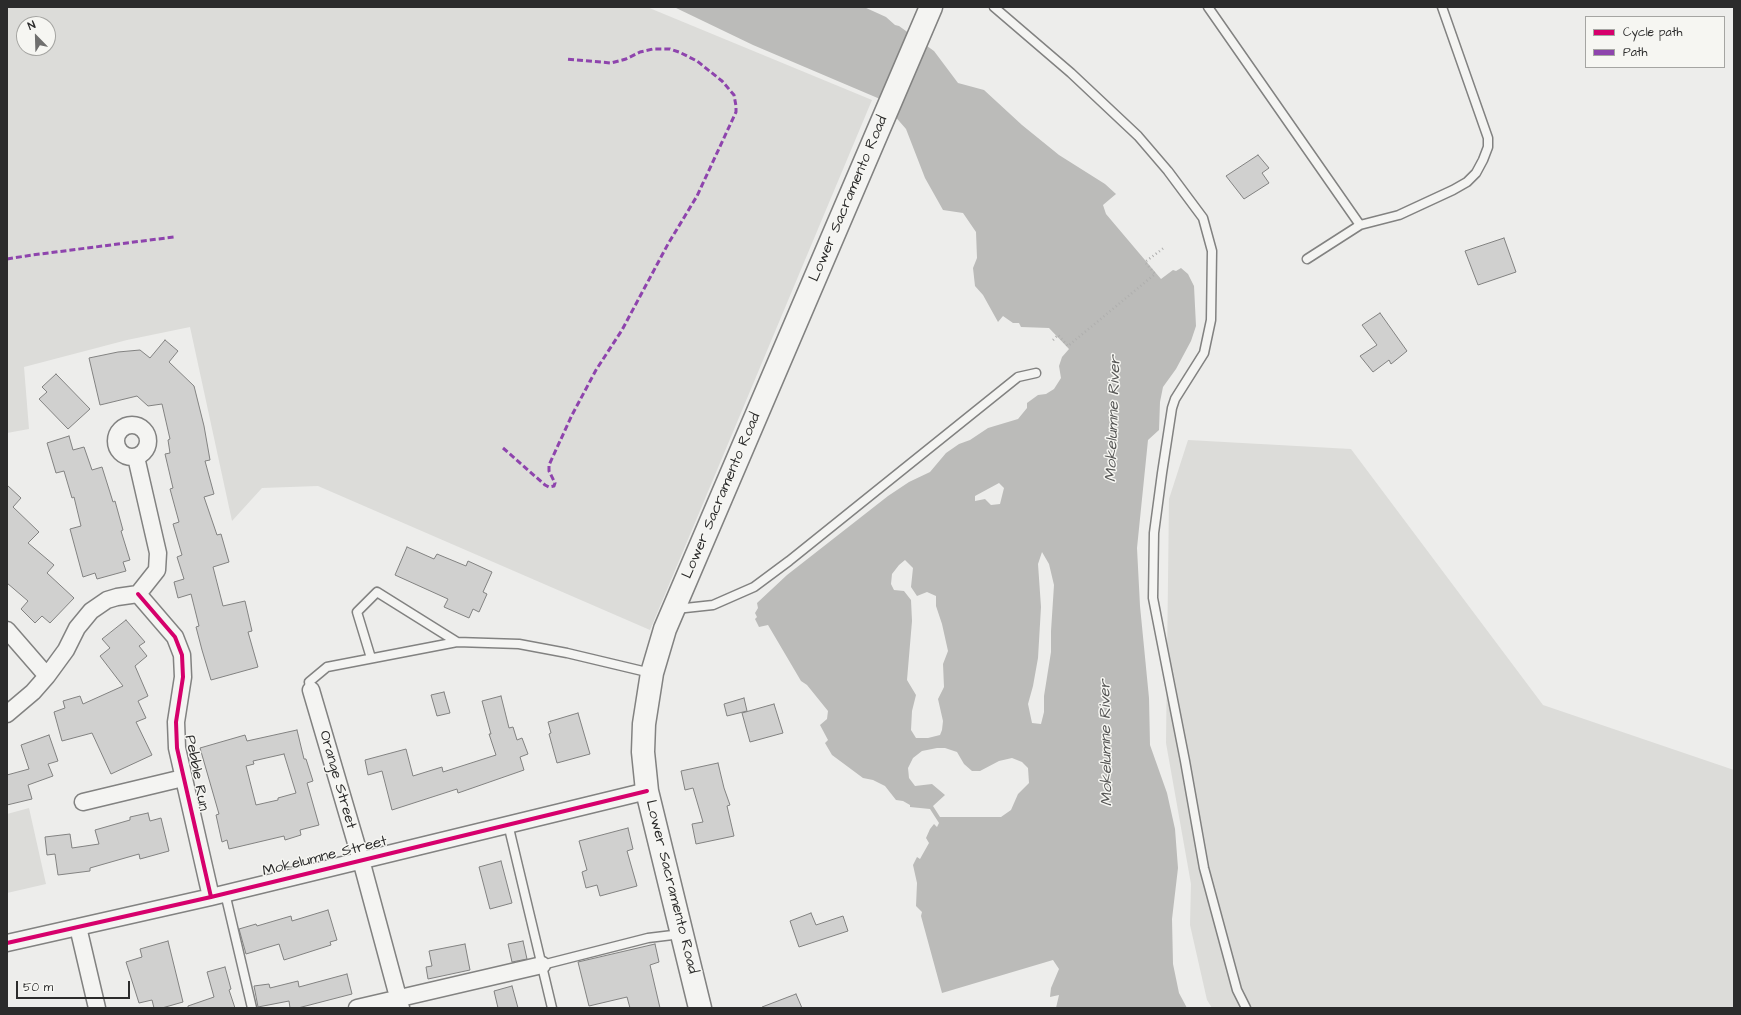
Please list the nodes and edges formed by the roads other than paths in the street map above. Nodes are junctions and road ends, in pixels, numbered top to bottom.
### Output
1 (931, 7) edge
2 (994, 7) edge
3 (1208, 7) edge
4 (1442, 7) edge
5 (1360, 225) junction
6 (1307, 259) dead end
7 (1036, 373) dead end
8 (136, 457) dead end
9 (138, 594) junction
10 (674, 609) junction
11 (7, 630) edge
12 (457, 642) junction
13 (371, 658) junction
14 (652, 673) junction
15 (47, 676) junction
16 (311, 690) joint
17 (7, 714) edge
18 (182, 778) junction
19 (647, 791) junction
20 (83, 802) dead end
21 (508, 824) junction
22 (361, 860) junction
23 (218, 895) junction
24 (78, 928) junction
25 (682, 934) junction
26 (7, 943) edge
27 (542, 964) junction
28 (400, 1003) edge
29 (96, 1008) edge
30 (252, 1008) edge
31 (357, 1008) edge
32 (552, 1008) edge
33 (700, 1008) edge
34 (1246, 1008) edge

1 - 10 main road, Lower Sacramento Road
2 - 34 lane
3 - 5 lane
4 - 5 lane
5 - 6 lane
7 - 10 lane
8 - 9 street
9 - 15 street
9 - 18 street, Pebble Run
10 - 14 main road, Lower Sacramento Road
11 - 15 street
12 - 13 lane
12 - 13 lane
12 - 14 lane
13 - 16 lane
14 - 19 main road, Lower Sacramento Road
15 - 17 street
16 - 22 street, Orange Street
18 - 20 street
18 - 23 street, Pebble Run
19 - 21 street, Mokelumne Street
19 - 25 main road, Lower Sacramento Road
21 - 22 street, Mokelumne Street
21 - 27 lane
22 - 23 street, Mokelumne Street
22 - 28 street, Orange Street
23 - 24 street, Mokelumne Street
23 - 30 lane
24 - 26 street, Mokelumne Street
24 - 29 street
25 - 27 lane
25 - 33 main road, Lower Sacramento Road
27 - 28 street
27 - 32 lane
28 - 31 street

